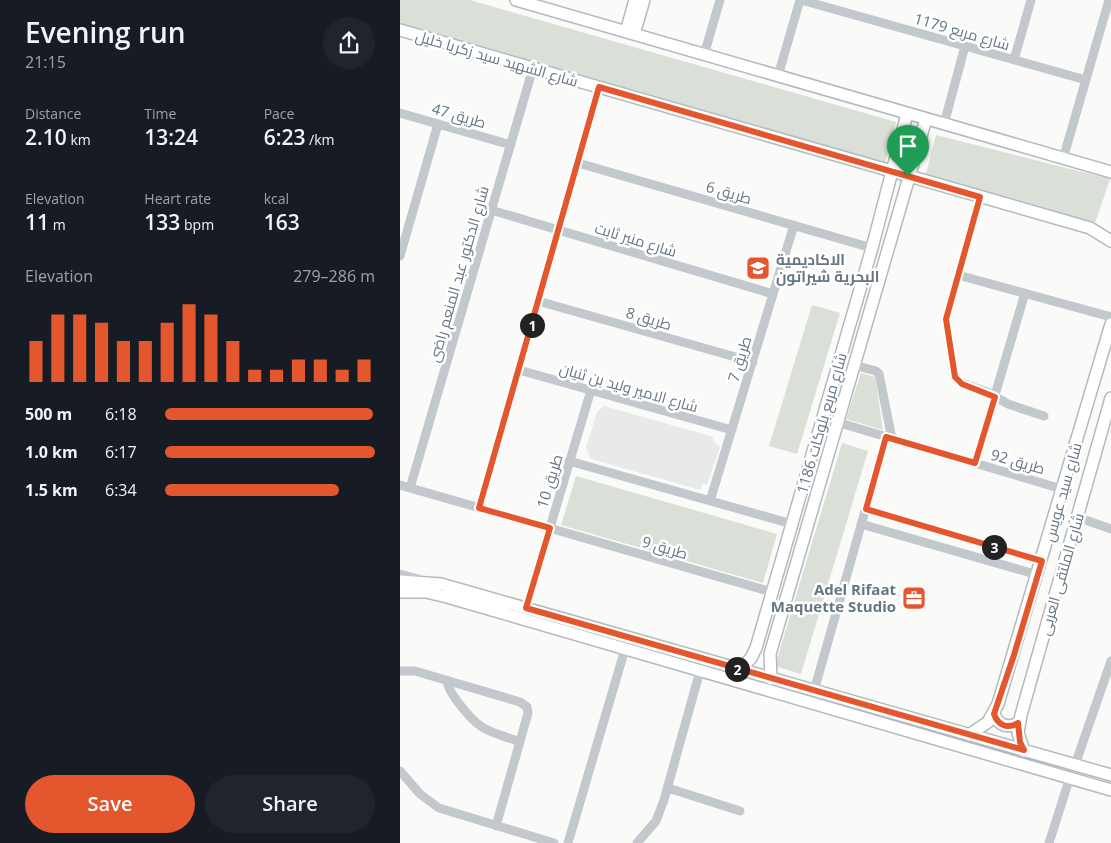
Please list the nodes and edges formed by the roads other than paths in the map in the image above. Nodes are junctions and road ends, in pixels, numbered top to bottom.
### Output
1 (516, 0) edge
2 (635, 0) edge
3 (644, 0) edge
4 (720, 0) edge
5 (800, 0) edge
6 (1031, 0) edge
7 (1109, 0) edge
8 (400, 30) edge
9 (630, 33) junction
10 (965, 46) junction
11 (704, 54) junction
12 (1014, 60) junction
13 (533, 68) junction
14 (778, 76) junction
15 (1086, 80) junction
16 (599, 87) junction
17 (400, 113) edge
18 (907, 114) junction
19 (926, 119) junction
20 (438, 124) junction
21 (944, 124) junction
22 (511, 145) junction
23 (1063, 159) junction
24 (578, 163) junction
25 (891, 171) junction
26 (1111, 172) edge
27 (908, 176) junction
28 (980, 197) junction
29 (491, 210) junction
30 (794, 225) junction
31 (559, 230) junction
32 (1106, 231) edge
33 (1111, 241) edge
34 (872, 248) junction
35 (400, 256) edge
36 (958, 274) junction
37 (1025, 293) junction
38 (773, 294) junction
39 (538, 301) junction
40 (1111, 317) edge
41 (1111, 324) edge
42 (753, 362) junction
43 (854, 365) junction
44 (519, 370) junction
45 (591, 390) junction
46 (995, 397) junction
47 (1111, 398) edge
48 (1044, 416) dead end
49 (823, 418) junction
50 (837, 423) junction
51 (732, 430) junction
52 (889, 438) junction
53 (570, 461) junction
54 (975, 463) junction
55 (400, 485) edge
56 (410, 488) junction
57 (1062, 488) junction
58 (710, 501) junction
59 (479, 508) junction
60 (866, 509) junction
61 (1077, 517) junction
62 (810, 518) junction
63 (792, 524) junction
64 (861, 524) junction
65 (550, 528) junction
66 (1111, 529) edge
67 (804, 538) junction
68 (1042, 561) junction
69 (400, 574) edge
70 (1038, 575) junction
71 (400, 581) edge
72 (425, 582) junction
73 (400, 592) edge
74 (772, 592) junction
75 (526, 608) junction
76 (625, 649) junction
77 (1111, 661) edge
78 (700, 670) junction
79 (740, 670) junction
80 (400, 671) edge
81 (771, 679) junction
82 (447, 680) junction
83 (814, 691) junction
84 (994, 714) junction
85 (884, 717) junction
86 (1018, 723) junction
87 (969, 735) junction
88 (520, 742) junction
89 (1024, 750) junction
90 (1075, 765) junction
91 (400, 771) edge
92 (1111, 775) edge
93 (1070, 777) junction
94 (668, 788) junction
95 (1111, 790) edge
96 (740, 811) dead end
97 (496, 826) junction
98 (554, 843) edge
99 (568, 843) edge
100 (637, 843) edge
101 (1049, 843) edge

1 - 9 street
2 - 9 street
3 - 9 street
4 - 11 street
5 - 10 street, شارع مربع 1179
5 - 14 street
6 - 12 street
7 - 15 street
8 - 13 street, شارع الشهيد سيد زكريا خليل
9 - 11 street
10 - 12 street, شارع مربع 1179
10 - 21 street
11 - 14 street
12 - 15 street, شارع مربع 1179
13 - 16 street, شارع الشهيد سيد زكريا خليل
13 - 22 street, شارع الدكتور عبد المنعم راضى
14 - 18 street
15 - 23 street
16 - 24 street
16 - 25 street, شارع الشهيد سيد زكريا خليل
17 - 20 street, طريق 47
18 - 19 street
18 - 25 street, شارع مربع بلوكات 1186
19 - 21 street
19 - 27 street, شارع مربع بلوكات 1186
20 - 22 street, طريق 47
20 - 35 street
21 - 23 street
22 - 29 street, شارع الدكتور عبد المنعم راضى
23 - 26 street
24 - 30 street, طريق 6
24 - 31 street
25 - 27 street, شارع الشهيد سيد زكريا خليل
25 - 34 street, شارع مربع بلوكات 1186
27 - 28 street, شارع الشهيد سيد زكريا خليل
27 - 43 street, شارع مربع بلوكات 1186
28 - 32 street, شارع الشهيد سيد زكريا خليل
28 - 36 street
29 - 31 street, شارع منير ثابت
29 - 56 street, شارع الدكتور عبد المنعم راضى
30 - 34 street, طريق 6
30 - 38 street, طريق 7
31 - 38 street, شارع منير ثابت
31 - 39 street
32 - 33 street, شارع الشهيد سيد زكريا خليل
34 - 49 street, شارع مربع بلوكات 1186
36 - 37 street
36 - 46 street
37 - 40 street
37 - 46 street
38 - 42 street, طريق 7
39 - 42 street, طريق 8
39 - 44 street
41 - 57 street, شارع سيد عويس
42 - 51 street, طريق 7
43 - 50 street, شارع مربع بلوكات 1186
43 - 52 street
44 - 45 street, شارع الامير وليد بن ثنيان
44 - 59 street
45 - 51 street, شارع الامير وليد بن ثنيان
45 - 53 street, طريق 10
46 - 48 street
46 - 54 street
47 - 61 street, شارع الملتقى العربى
49 - 50 street, طريق 92
49 - 63 street, شارع مربع بلوكات 1186
50 - 52 street, طريق 92
50 - 62 street, شارع مربع بلوكات 1186
51 - 58 street, طريق 7
52 - 54 street, طريق 92
52 - 60 street
53 - 58 street
53 - 65 street, طريق 10
54 - 57 street, طريق 92
55 - 56 street, طريق 9
56 - 59 street, طريق 9
57 - 68 street, شارع سيد عويس
58 - 63 street
59 - 65 street, طريق 9
60 - 64 street
60 - 68 street
61 - 66 street
61 - 86 street, شارع الملتقى العربى
62 - 63 street
62 - 67 street, شارع مربع بلوكات 1186
63 - 67 street
63 - 74 street, شارع مربع بلوكات 1186
64 - 70 street
64 - 83 street
65 - 74 street, طريق 9
65 - 75 street, طريق 10
67 - 81 street, شارع مربع بلوكات 1186
68 - 70 street, شارع سيد عويس
69 - 72 street
70 - 84 street, شارع سيد عويس
71 - 72 street
72 - 75 street
73 - 76 street
74 - 79 street, شارع مربع بلوكات 1186
75 - 79 street
76 - 78 street
76 - 99 street
77 - 90 street
78 - 85 street
78 - 94 street
79 - 81 street
80 - 82 street
81 - 83 street
82 - 88 street
82 - 88 street
83 - 85 street
84 - 86 street
84 - 87 street, شارع سيد عويس
85 - 87 street
85 - 93 street
86 - 89 street, شارع الملتقى العربى
87 - 89 street
88 - 97 street
89 - 90 street
90 - 92 street
91 - 97 street
93 - 95 street
93 - 101 street
94 - 96 street
94 - 100 street
97 - 98 street

